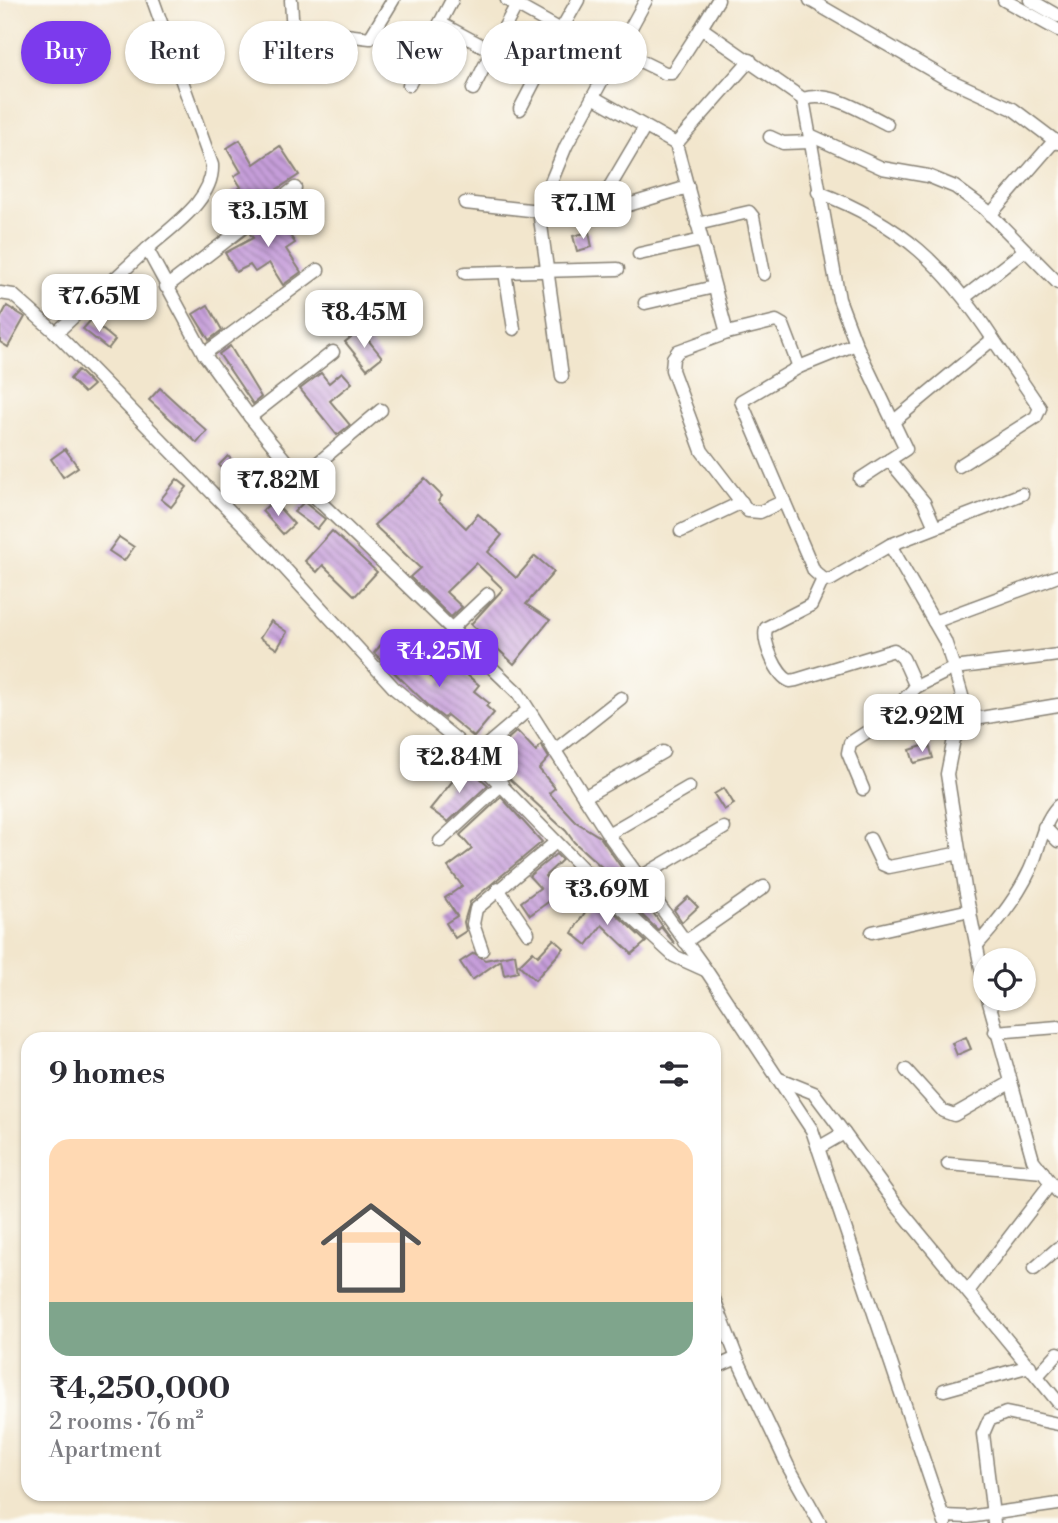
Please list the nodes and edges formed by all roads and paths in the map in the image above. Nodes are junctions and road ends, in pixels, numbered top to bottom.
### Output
1 (153, 0) edge
2 (291, 0) edge
3 (393, 0) edge
4 (452, 0) edge
5 (578, 0) edge
6 (646, 0) edge
7 (718, 0) edge
8 (810, 0) edge
9 (1004, 0) edge
10 (1030, 0) edge
11 (514, 2) edge
12 (1058, 16) edge
13 (292, 21) edge
14 (441, 21) edge
15 (505, 21) edge
16 (546, 21) edge
17 (566, 21) edge
18 (634, 21) edge
19 (701, 28) junction
20 (1058, 30) edge
21 (358, 37) edge
22 (750, 60) junction
23 (647, 66) edge
24 (481, 73) edge
25 (533, 84) edge
26 (600, 84) edge
27 (473, 89) dead end
28 (593, 97) junction
29 (803, 99) junction
30 (520, 110) dead end
31 (887, 124) dead end
32 (645, 127) junction
33 (770, 138) dead end
34 (811, 139) junction
35 (1056, 141) edge
36 (676, 144) junction
37 (688, 187) junction
38 (295, 188) dead end
39 (609, 188) dead end
40 (818, 192) junction
41 (466, 203) dead end
42 (615, 209) dead end
43 (539, 211) junction
44 (990, 215) junction
45 (697, 224) junction
46 (702, 240) junction
47 (147, 249) junction
48 (1024, 250) junction
49 (639, 254) dead end
50 (618, 269) dead end
51 (318, 270) dead end
52 (545, 271) junction
53 (505, 272) junction
54 (465, 273) dead end
55 (764, 274) dead end
56 (1058, 283) edge
57 (166, 287) junction
58 (714, 287) junction
59 (0, 293) edge
60 (965, 297) junction
61 (645, 303) dead end
62 (514, 329) dead end
63 (56, 333) junction
64 (727, 333) junction
65 (993, 339) junction
66 (856, 344) junction
67 (333, 352) dead end
68 (204, 354) junction
69 (799, 367) junction
70 (562, 376) dead end
71 (381, 410) dead end
72 (250, 418) junction
73 (894, 421) junction
74 (889, 460) junction
75 (959, 466) dead end
76 (300, 478) junction
77 (860, 479) dead end
78 (1022, 494) dead end
79 (785, 501) junction
80 (742, 502) junction
81 (935, 527) junction
82 (681, 531) dead end
83 (890, 545) junction
84 (1058, 576) edge
85 (823, 579) junction
86 (488, 594) dead end
87 (934, 622) junction
88 (451, 629) junction
89 (1058, 655) edge
90 (954, 668) junction
91 (916, 687) junction
92 (621, 698) dead end
93 (1058, 705) edge
94 (528, 709) junction
95 (969, 720) junction
96 (554, 751) junction
97 (663, 752) dead end
98 (474, 756) junction
99 (502, 784) junction
100 (689, 787) dead end
101 (863, 789) dead end
102 (584, 797) junction
103 (1058, 806) edge
104 (1044, 827) junction
105 (724, 828) dead end
106 (608, 834) junction
107 (870, 839) dead end
108 (439, 841) dead end
109 (1058, 841) edge
110 (556, 842) junction
111 (960, 853) junction
112 (639, 878) junction
113 (764, 887) dead end
114 (498, 889) junction
115 (970, 910) junction
116 (872, 932) dead end
117 (528, 933) dead end
118 (685, 942) junction
119 (976, 945) junction
120 (977, 948) edge
121 (482, 950) dead end
122 (706, 970) junction
123 (991, 1011) edge
124 (1058, 1027) edge
125 (995, 1032) junction
126 (906, 1070) dead end
127 (777, 1078) junction
128 (1010, 1083) junction
129 (844, 1133) junction
130 (818, 1148) junction
131 (948, 1164) dead end
132 (1051, 1182) edge
133 (1055, 1256) edge
134 (1034, 1269) dead end
135 (969, 1290) junction
136 (721, 1317) edge
137 (1058, 1353) edge
138 (737, 1358) junction
139 (721, 1365) edge
140 (1033, 1371) junction
141 (944, 1390) dead end
142 (1058, 1402) edge
143 (1058, 1424) edge
144 (1058, 1504) edge
145 (994, 1518) edge
146 (945, 1519) edge
147 (820, 1523) edge

1 - 47 street
2 - 13 street
3 - 21 street
4 - 14 street
5 - 17 street
6 - 18 street
7 - 19 street
8 - 35 street
9 - 20 street
10 - 12 street
11 - 15 street
11 - 16 street
19 - 22 street
19 - 23 street
22 - 29 street
22 - 36 street
24 - 27 street
25 - 30 street
26 - 28 street
28 - 32 street
28 - 43 street
29 - 31 street
29 - 34 street
32 - 36 street
32 - 39 street
33 - 34 street
34 - 40 street
34 - 44 street
35 - 44 street
36 - 37 street
37 - 42 street
37 - 45 street
38 - 57 street
40 - 60 street
40 - 66 street
41 - 43 street
43 - 52 street
44 - 48 street
45 - 46 street
45 - 55 street
46 - 49 street
46 - 58 street
47 - 57 street
47 - 63 street
48 - 56 street
48 - 60 street
50 - 52 street
51 - 68 street
52 - 53 street
52 - 70 street
53 - 54 street
53 - 62 street
57 - 68 street
58 - 61 street
58 - 64 street
59 - 63 street
60 - 65 street
63 - 98 street
64 - 69 street
64 - 80 street
65 - 73 street
65 - 75 street
66 - 69 street
66 - 73 street
67 - 72 street
68 - 72 street
69 - 79 street
71 - 76 street
72 - 76 street
73 - 74 street
74 - 77 street
74 - 81 street
76 - 88 street
78 - 81 street
79 - 80 street
79 - 85 street
80 - 82 street
81 - 83 street
83 - 85 street
83 - 87 street
84 - 87 street
85 - 91 street
86 - 88 street
87 - 90 street
88 - 94 street
89 - 90 street
90 - 91 street
90 - 95 street
91 - 101 street
92 - 96 street
93 - 95 street
94 - 96 street
94 - 98 street
95 - 111 street
96 - 102 street
97 - 102 street
98 - 99 street
99 - 108 street
99 - 110 street
100 - 106 street
102 - 106 street
103 - 104 street
104 - 109 street
104 - 119 street
105 - 112 street
106 - 112 street
107 - 111 street
110 - 114 street
110 - 122 street
111 - 115 street
112 - 118 street
113 - 118 street
114 - 117 street
114 - 121 street
115 - 116 street
115 - 119 street
118 - 122 street
119 - 120 street
122 - 127 street
123 - 125 street
124 - 125 street
125 - 128 street
126 - 128 street
127 - 129 street
127 - 130 street
128 - 132 street
129 - 130 street
129 - 135 street
130 - 146 street
131 - 132 street
132 - 135 street
133 - 134 street
135 - 140 street
136 - 138 street
137 - 140 street
138 - 139 street
138 - 147 street
140 - 141 street
140 - 142 street
143 - 145 street
144 - 145 street
145 - 146 street

